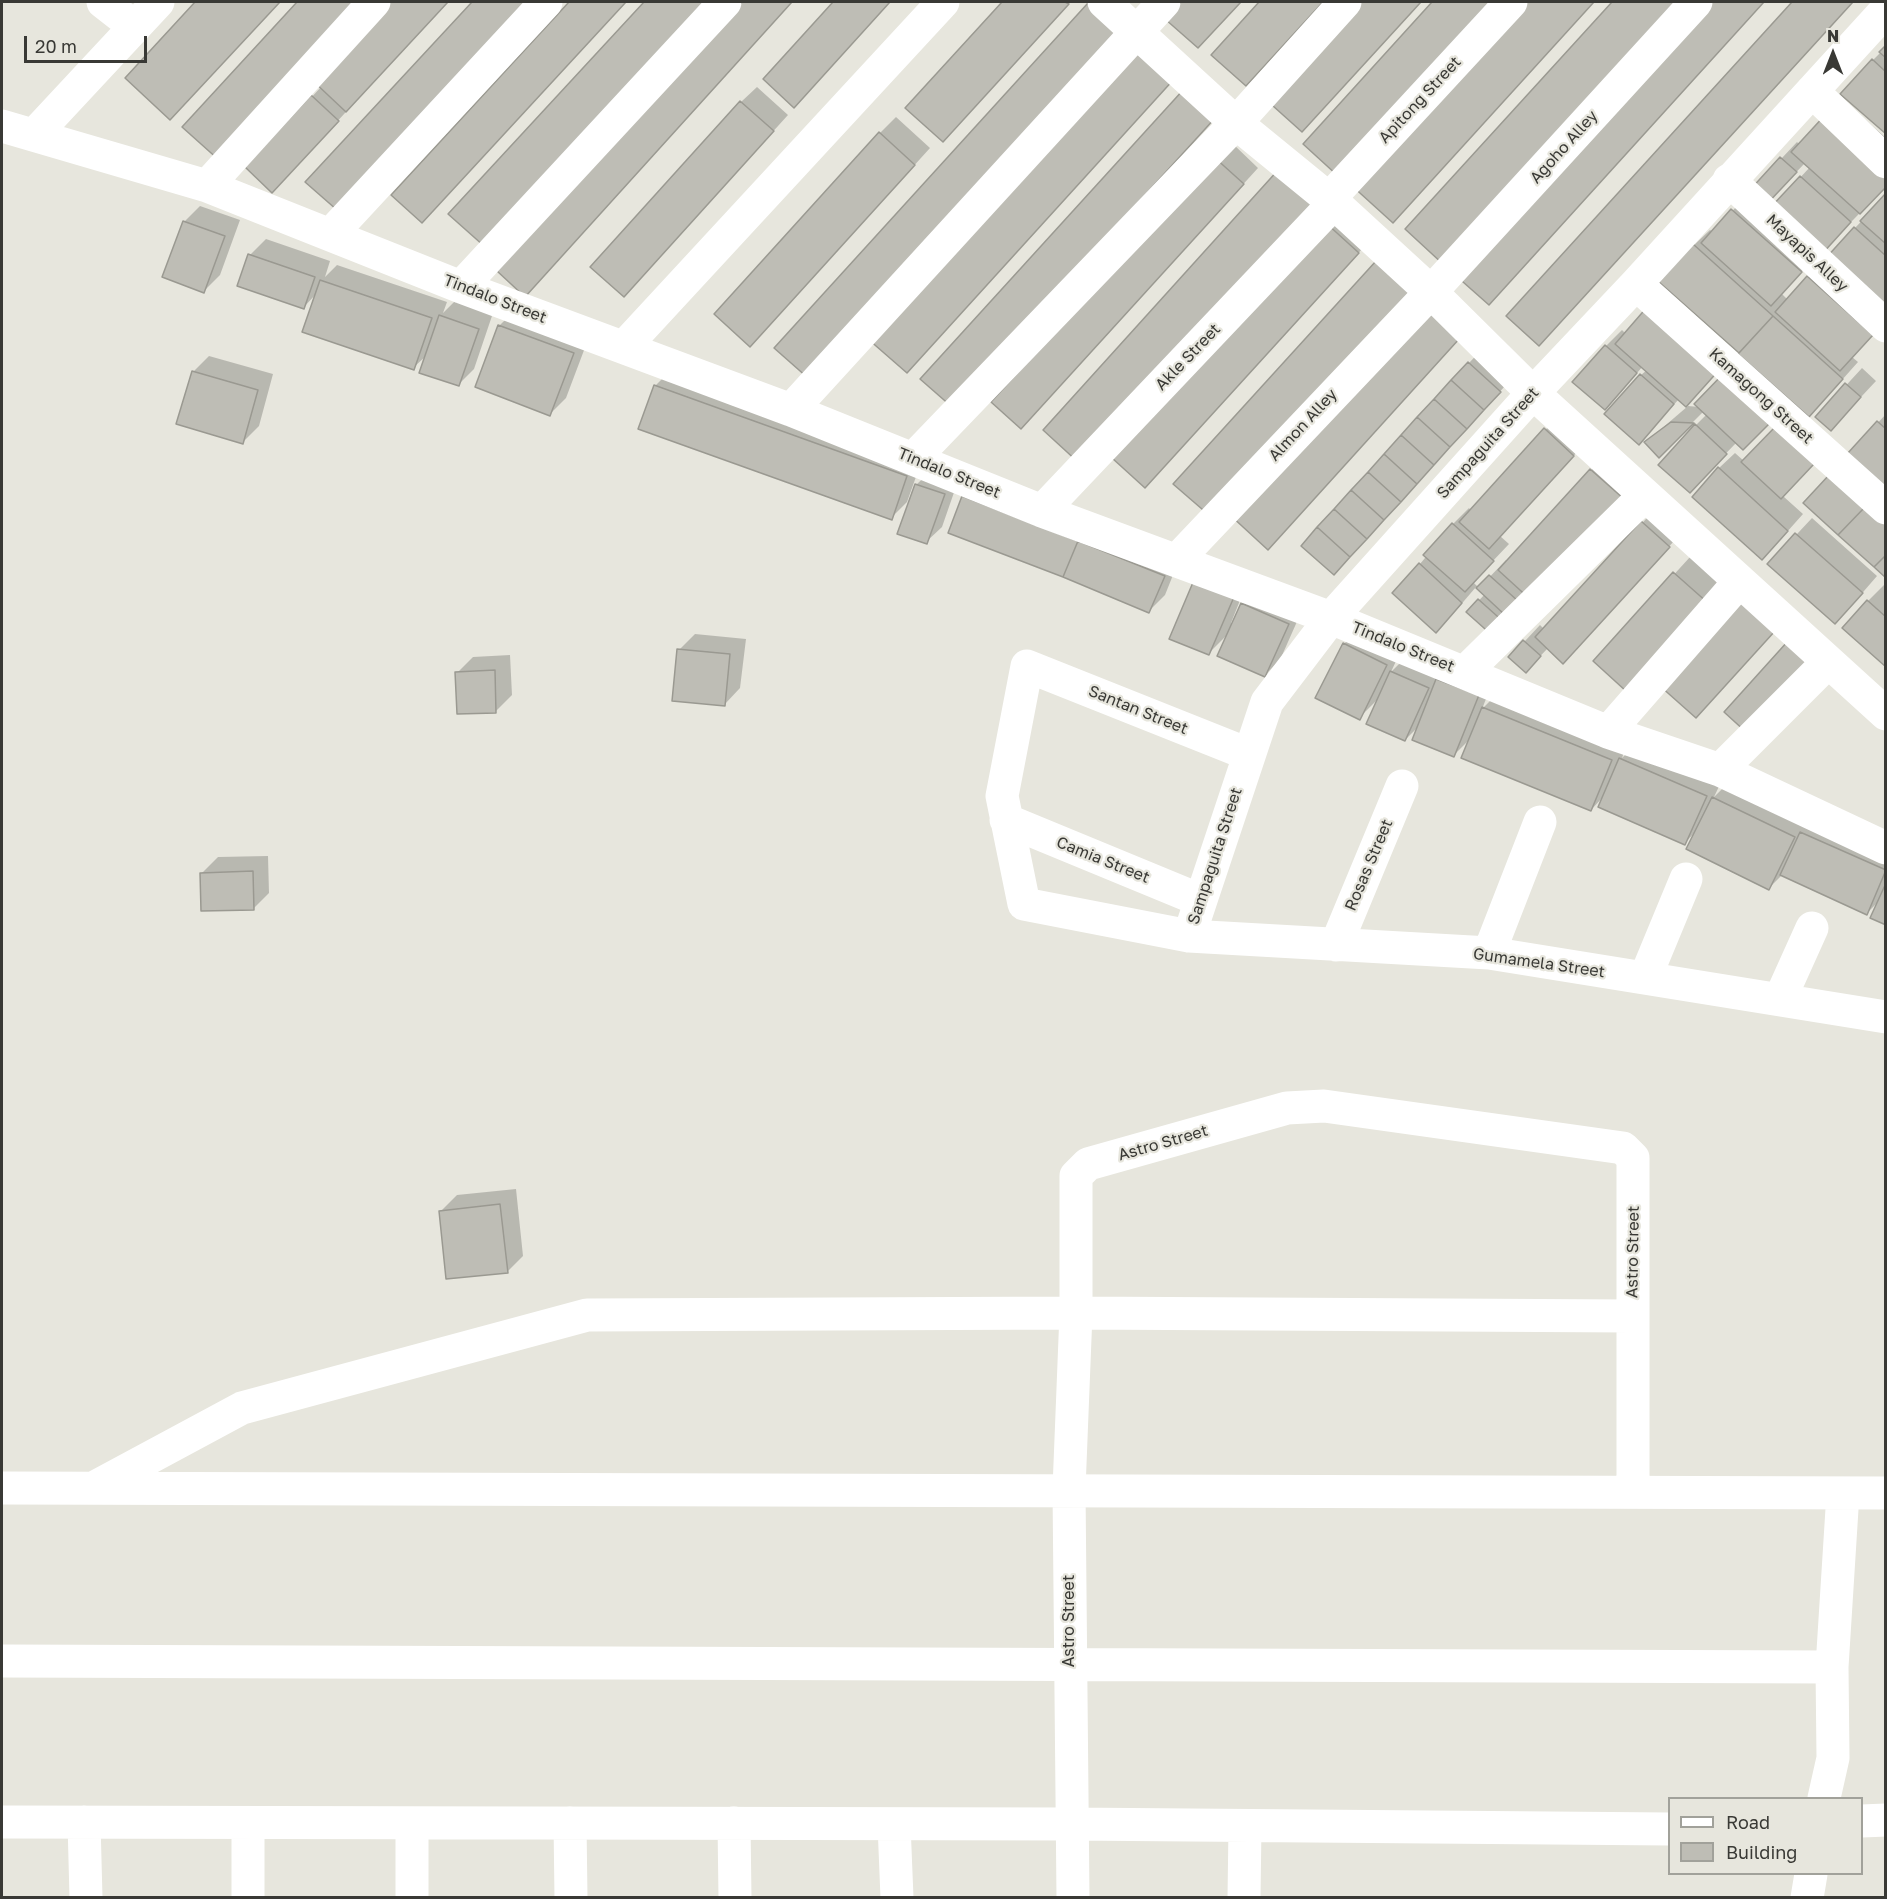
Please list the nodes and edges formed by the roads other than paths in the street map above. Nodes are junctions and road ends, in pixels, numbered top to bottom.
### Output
1 (103, 2) edge
2 (158, 2) edge
3 (374, 2) edge
4 (546, 2) edge
5 (725, 2) edge
6 (943, 2) edge
7 (1104, 2) edge
8 (1164, 2) edge
9 (1346, 2) edge
10 (1510, 2) edge
11 (1696, 2) edge
12 (1886, 10) edge
13 (135, 27) junction
14 (1137, 32) junction
15 (1812, 91) junction
16 (1236, 123) junction
17 (2, 126) edge
18 (35, 134) junction
19 (1886, 162) edge
20 (1730, 180) junction
21 (207, 186) junction
22 (1332, 201) junction
23 (331, 234) junction
24 (1636, 284) junction
25 (461, 287) junction
26 (1431, 292) junction
27 (1886, 326) edge
28 (624, 347) junction
29 (1533, 393) junction
30 (791, 410) junction
31 (913, 459) junction
32 (1645, 495) junction
33 (1886, 508) edge
34 (1042, 511) junction
35 (1177, 560) junction
36 (1739, 582) junction
37 (1331, 618) junction
38 (1828, 662) junction
39 (1465, 672) junction
40 (1886, 714) edge
41 (1608, 732) junction
42 (1248, 754) junction
43 (1720, 770) junction
44 (1402, 786) dead end
45 (1006, 820) junction
46 (1540, 822) dead end
47 (1886, 848) edge
48 (1686, 879) dead end
49 (1200, 900) junction
50 (1812, 928) dead end
51 (1189, 936) junction
52 (1336, 945) junction
53 (1490, 954) junction
54 (1645, 978) junction
55 (1780, 999) junction
56 (1886, 1017) edge
57 (1076, 1312) junction
58 (1632, 1316) junction
59 (2, 1488) edge
60 (93, 1488) junction
61 (1069, 1489) junction
62 (1633, 1492) junction
63 (1843, 1493) junction
64 (1886, 1493) edge
65 (2, 1661) edge
66 (1069, 1663) junction
67 (1832, 1668) junction
68 (1824, 1797) edge
69 (1886, 1820) edge
70 (1863, 1821) edge
71 (2, 1822) edge
72 (84, 1822) junction
73 (248, 1822) junction
74 (412, 1822) junction
75 (570, 1823) junction
76 (734, 1823) junction
77 (894, 1824) junction
78 (1071, 1824) junction
79 (1245, 1826) junction
80 (1668, 1829) edge
81 (1810, 1875) edge
82 (86, 1898) edge
83 (248, 1898) edge
84 (412, 1898) edge
85 (572, 1898) edge
86 (735, 1898) edge
87 (897, 1898) edge
88 (1073, 1898) edge
89 (1244, 1898) edge
90 (1807, 1898) edge

1 - 13 street
2 - 13 street
3 - 21 street
4 - 23 street
5 - 25 street
6 - 28 street
7 - 14 street
8 - 14 street
9 - 16 street
10 - 22 street, Apitong Street
11 - 26 street, Agoho Alley
12 - 15 street, Sampaguita Street
13 - 18 street
14 - 16 street
14 - 30 street
15 - 19 street
15 - 20 street, Sampaguita Street
16 - 22 street
16 - 31 street
17 - 18 street, Tindalo Street
18 - 21 street, Tindalo Street
20 - 24 street, Sampaguita Street
20 - 27 street, Mayapis Alley
21 - 23 street, Tindalo Street
22 - 26 street
22 - 34 street, Akle Street
23 - 25 street, Tindalo Street
24 - 29 street, Sampaguita Street
24 - 33 street, Kamagong Street
25 - 28 street, Tindalo Street
26 - 29 street
26 - 35 street, Almon Alley
28 - 30 street, Tindalo Street
29 - 32 street
29 - 37 street, Sampaguita Street
30 - 31 street, Tindalo Street
31 - 34 street, Tindalo Street
32 - 36 street
32 - 39 street
34 - 35 street, Tindalo Street
35 - 37 street, Tindalo Street
36 - 38 street
36 - 41 street
37 - 39 street, Tindalo Street
37 - 42 street, Sampaguita Street
38 - 40 street
38 - 43 street
39 - 41 street, Tindalo Street
41 - 43 street, Tindalo Street
42 - 45 street, Santan Street
42 - 49 street, Sampaguita Street
43 - 47 street, Tindalo Street
44 - 52 street, Rosas Street
45 - 49 street, Camia Street
45 - 51 street, Gumamela Street
46 - 53 street
48 - 54 street
49 - 51 street, Sampaguita Street
50 - 55 street
51 - 52 street, Gumamela Street
52 - 53 street, Gumamela Street
53 - 54 street, Gumamela Street
54 - 55 street, Gumamela Street
55 - 56 street, Gumamela Street
57 - 58 street
57 - 58 street, Astro Street
57 - 60 street
57 - 61 street, Astro Street
58 - 62 street, Astro Street
59 - 60 street
60 - 61 street
61 - 62 street
61 - 66 street, Astro Street
62 - 63 street
63 - 64 street
63 - 67 street
65 - 66 street
66 - 67 street
66 - 78 street, Astro Street
67 - 68 street
69 - 70 street
71 - 72 street
72 - 73 street
72 - 82 street
73 - 74 street
73 - 83 street
74 - 75 street
74 - 84 street
75 - 76 street
75 - 85 street
76 - 77 street
76 - 86 street
77 - 78 street
77 - 87 street
78 - 79 street
78 - 88 street, Astro Street
79 - 80 street
79 - 89 street
81 - 90 street

